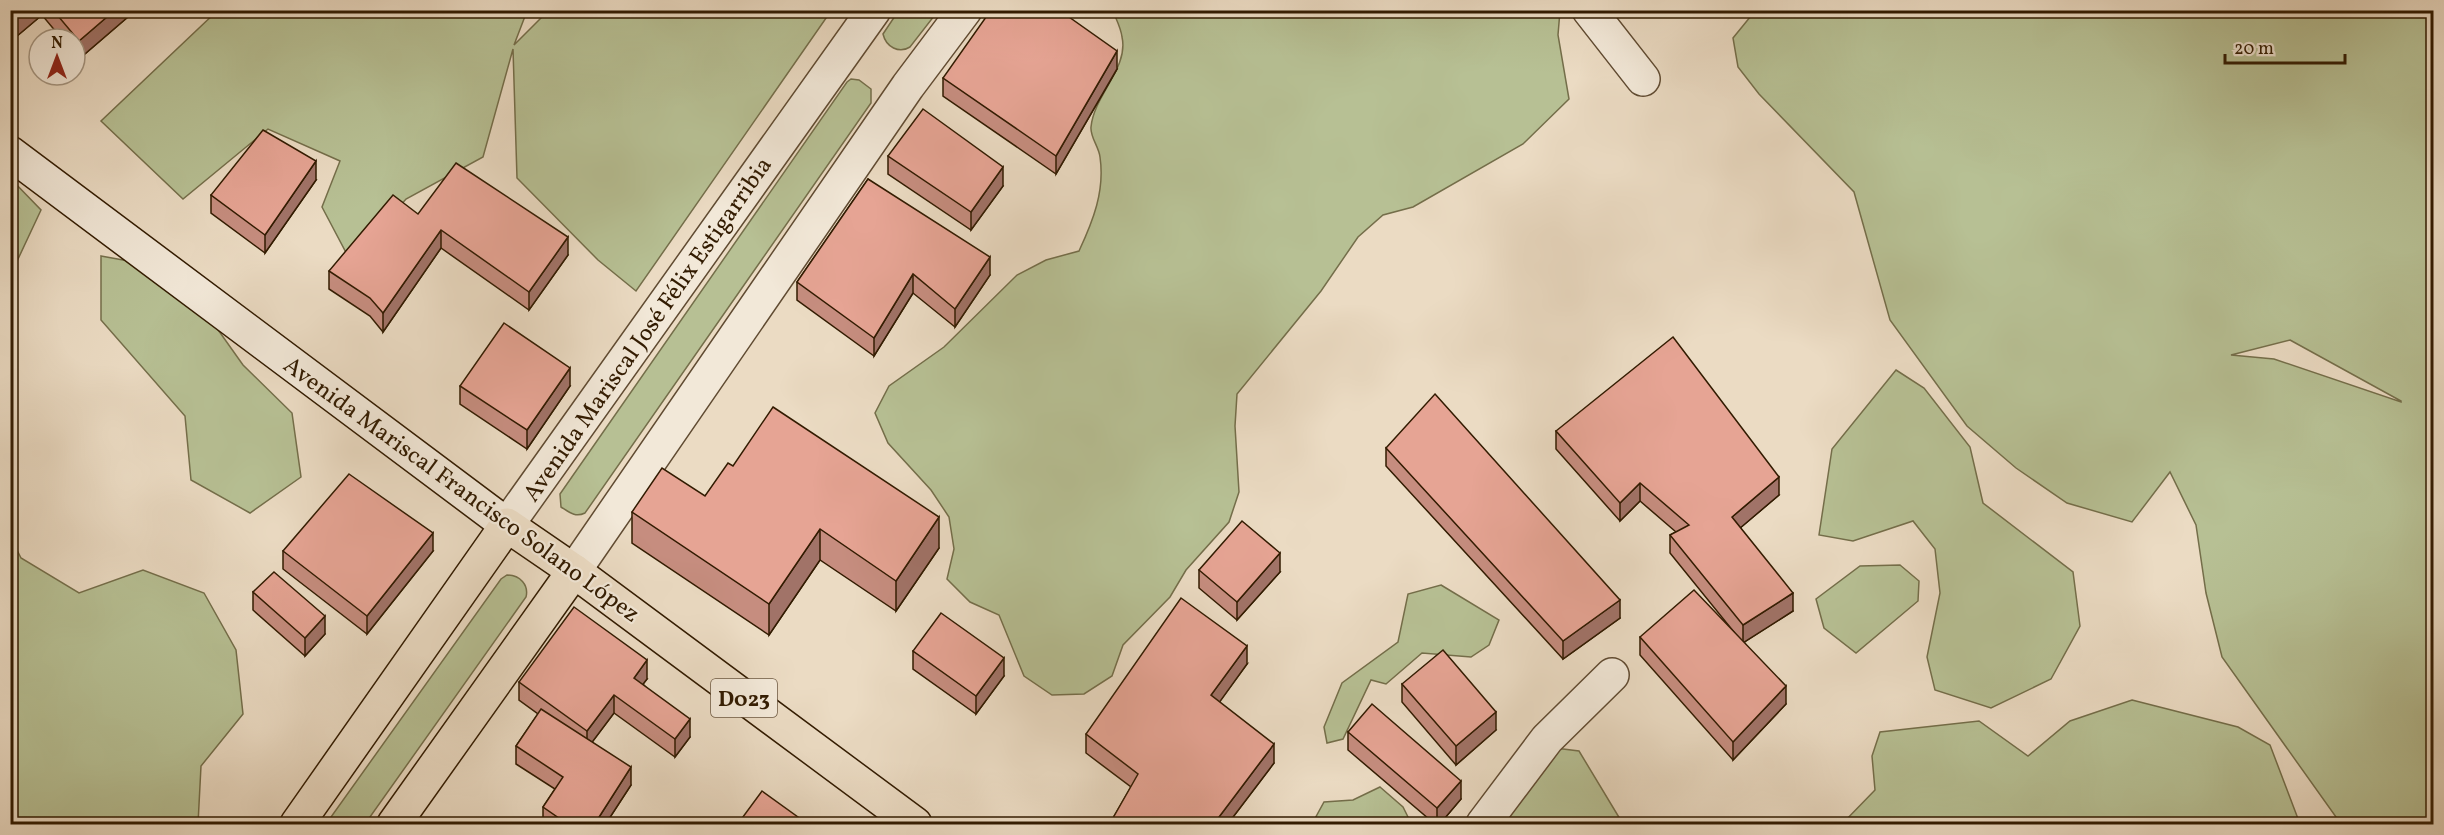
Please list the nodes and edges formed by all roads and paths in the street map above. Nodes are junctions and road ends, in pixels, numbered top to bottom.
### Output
1 (874, 10) edge
2 (964, 10) edge
3 (1588, 10) edge
4 (1643, 79) dead end
5 (10, 153) edge
6 (507, 525) junction
7 (574, 571) junction
8 (1612, 675) dead end
9 (297, 825) edge
10 (394, 825) edge
11 (915, 825) edge
12 (1483, 825) edge

1 - 6 street, Avenida Mariscal José Félix Estigarribia
2 - 7 street
3 - 4 street
5 - 6 street, Avenida Mariscal Francisco Solano López
6 - 7 main road, Avenida Mariscal Francisco Solano López / D023
6 - 9 main road, Avenida Mariscal José Félix Estigarribia
7 - 10 main road
7 - 11 main road, Avenida Mariscal Francisco Solano López / D023
8 - 12 street

